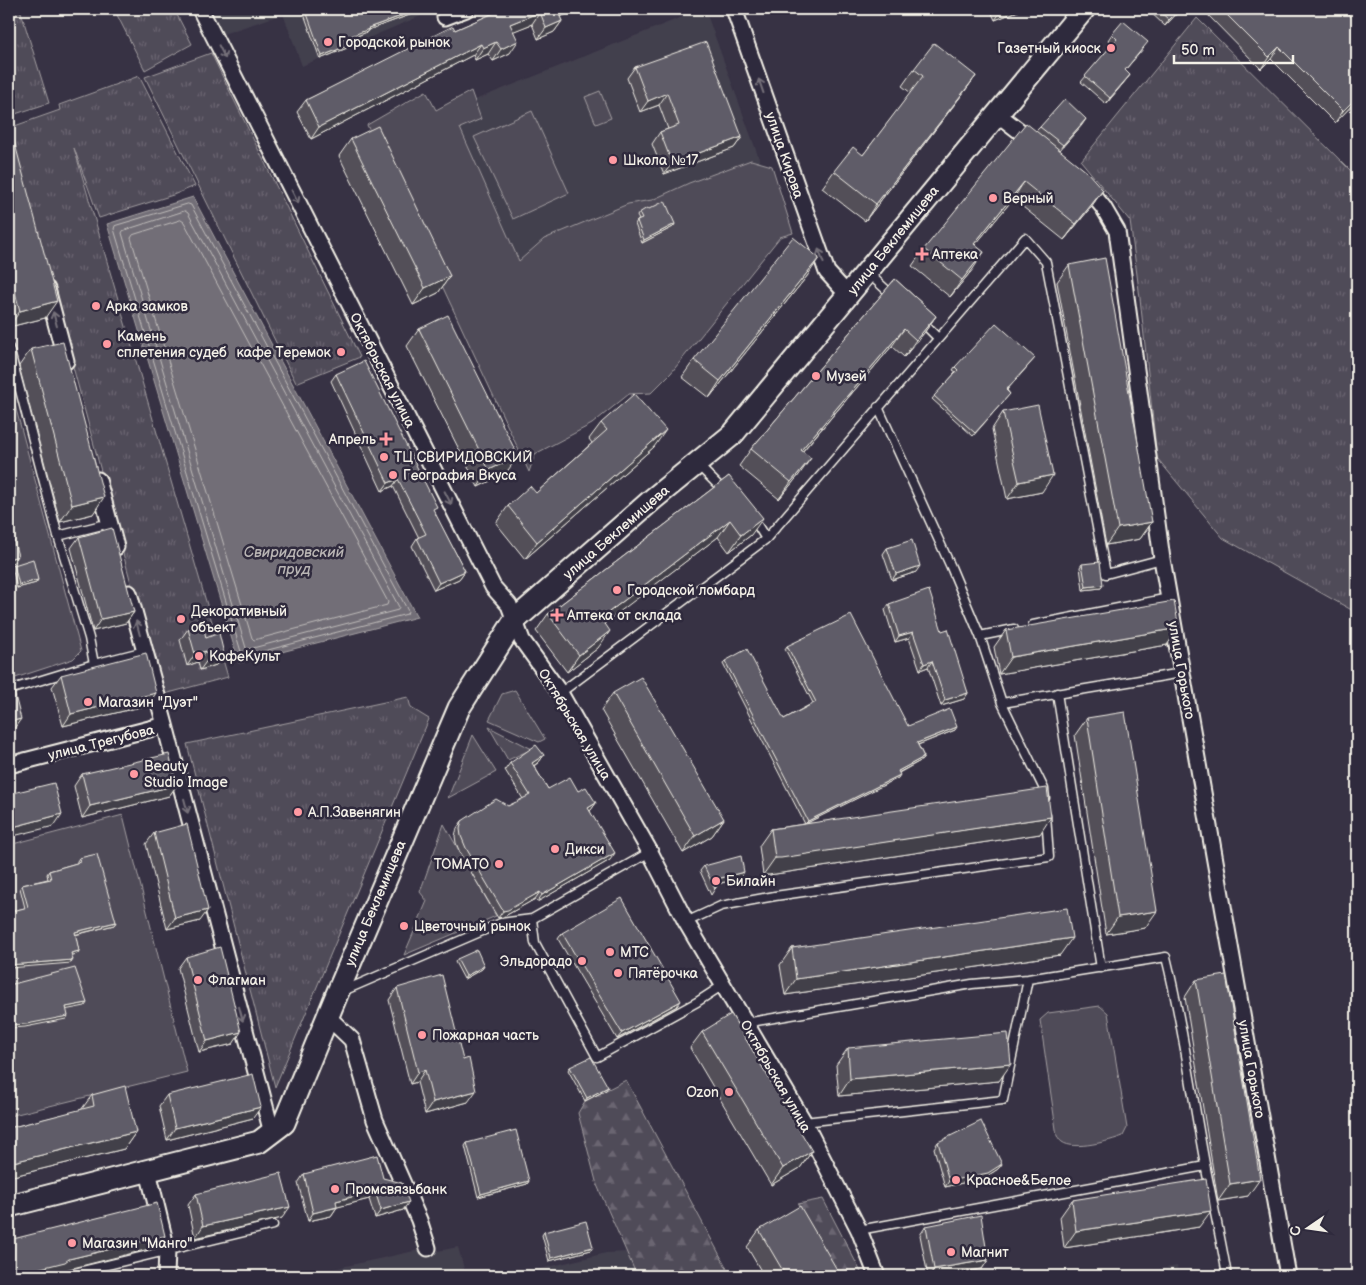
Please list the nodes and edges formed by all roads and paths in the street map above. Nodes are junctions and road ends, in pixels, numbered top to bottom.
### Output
1 (200, 9) edge
2 (466, 9) edge
3 (734, 9) edge
4 (1077, 12) edge
5 (445, 17) dead end
6 (996, 113) junction
7 (1043, 150) edge
8 (1071, 172) edge
9 (867, 272) junction
10 (44, 280) edge
11 (848, 295) junction
12 (897, 300) edge
13 (918, 319) edge
14 (938, 338) junction
15 (9, 348) edge
16 (70, 377) edge
17 (878, 408) junction
18 (697, 463) junction
19 (95, 468) edge
20 (733, 500) edge
21 (745, 513) edge
22 (110, 523) junction
23 (58, 536) junction
24 (766, 539) junction
25 (119, 559) edge
26 (1162, 559) junction
27 (124, 578) edge
28 (1169, 598) junction
29 (515, 620) junction
30 (980, 636) junction
31 (145, 651) junction
32 (94, 664) junction
33 (1182, 673) junction
34 (9, 690) edge
35 (560, 693) junction
36 (1057, 693) junction
37 (1002, 703) junction
38 (165, 725) junction
39 (9, 765) edge
40 (650, 852) junction
41 (532, 919) junction
42 (686, 922) junction
43 (1101, 968) junction
44 (1028, 979) junction
45 (723, 985) junction
46 (337, 994) junction
47 (328, 1017) junction
48 (745, 1024) junction
49 (804, 1122) junction
50 (272, 1133) junction
51 (1205, 1166) junction
52 (148, 1171) junction
53 (9, 1206) edge
54 (273, 1225) edge
55 (859, 1230) junction
56 (428, 1248) dead end
57 (167, 1250) junction
58 (62, 1276) edge
59 (166, 1276) edge
60 (877, 1276) edge
61 (1227, 1276) edge
62 (1288, 1276) edge

1 -> 29 street, Октябрьская улица
2 - 5 street
11 -> 3 street, улица Кирова
4 - 6 main road, улица Беклемищева
6 - 7 street
6 - 9 main road, улица Беклемищева
8 - 26 street, улица Горького
9 - 11 main road, улица Беклемищева
9 - 12 lane
16 -> 10 street
11 - 18 main road, улица Беклемищева
13 - 14 lane
14 - 17 lane
14 - 26 lane
15 - 23 lane
17 - 24 lane
17 - 30 lane
18 - 20 lane
18 - 29 main road, улица Беклемищева
19 - 22 street
21 - 24 lane
22 - 23 lane
22 - 25 street
23 - 32 lane
24 - 35 lane
26 - 28 street, улица Горького
31 -> 27 street, улица Трегубова
28 - 30 lane
28 - 33 street, улица Горького
29 - 35 street, Октябрьская улица
29 - 46 main road, улица Беклемищева
30 - 37 lane
31 - 32 lane
31 - 38 street, улица Трегубова
32 - 34 lane
33 - 36 lane
33 - 62 street, улица Горького
35 - 40 street, Октябрьская улица
36 - 37 lane
36 - 43 lane
37 - 42 lane
38 - 39 street, улица Трегубова
38 -> 50 street
40 - 41 lane
40 - 42 street, Октябрьская улица
41 - 45 lane
41 - 46 lane
42 - 45 street, Октябрьская улица
43 - 44 lane
43 - 51 lane
44 - 48 lane
44 - 49 lane
45 - 48 street, Октябрьская улица
46 - 47 main road, улица Беклемищева
47 - 50 main road, улица Беклемищева
47 - 56 street
48 - 49 street, Октябрьская улица
49 - 55 street, Октябрьская улица
50 - 52 main road, улица Беклемищева
51 - 55 lane
51 - 61 lane
52 - 53 main road, улица Беклемищева
52 - 57 street
54 - 57 lane
55 - 60 street, Октябрьская улица
57 - 58 lane
57 - 59 street

